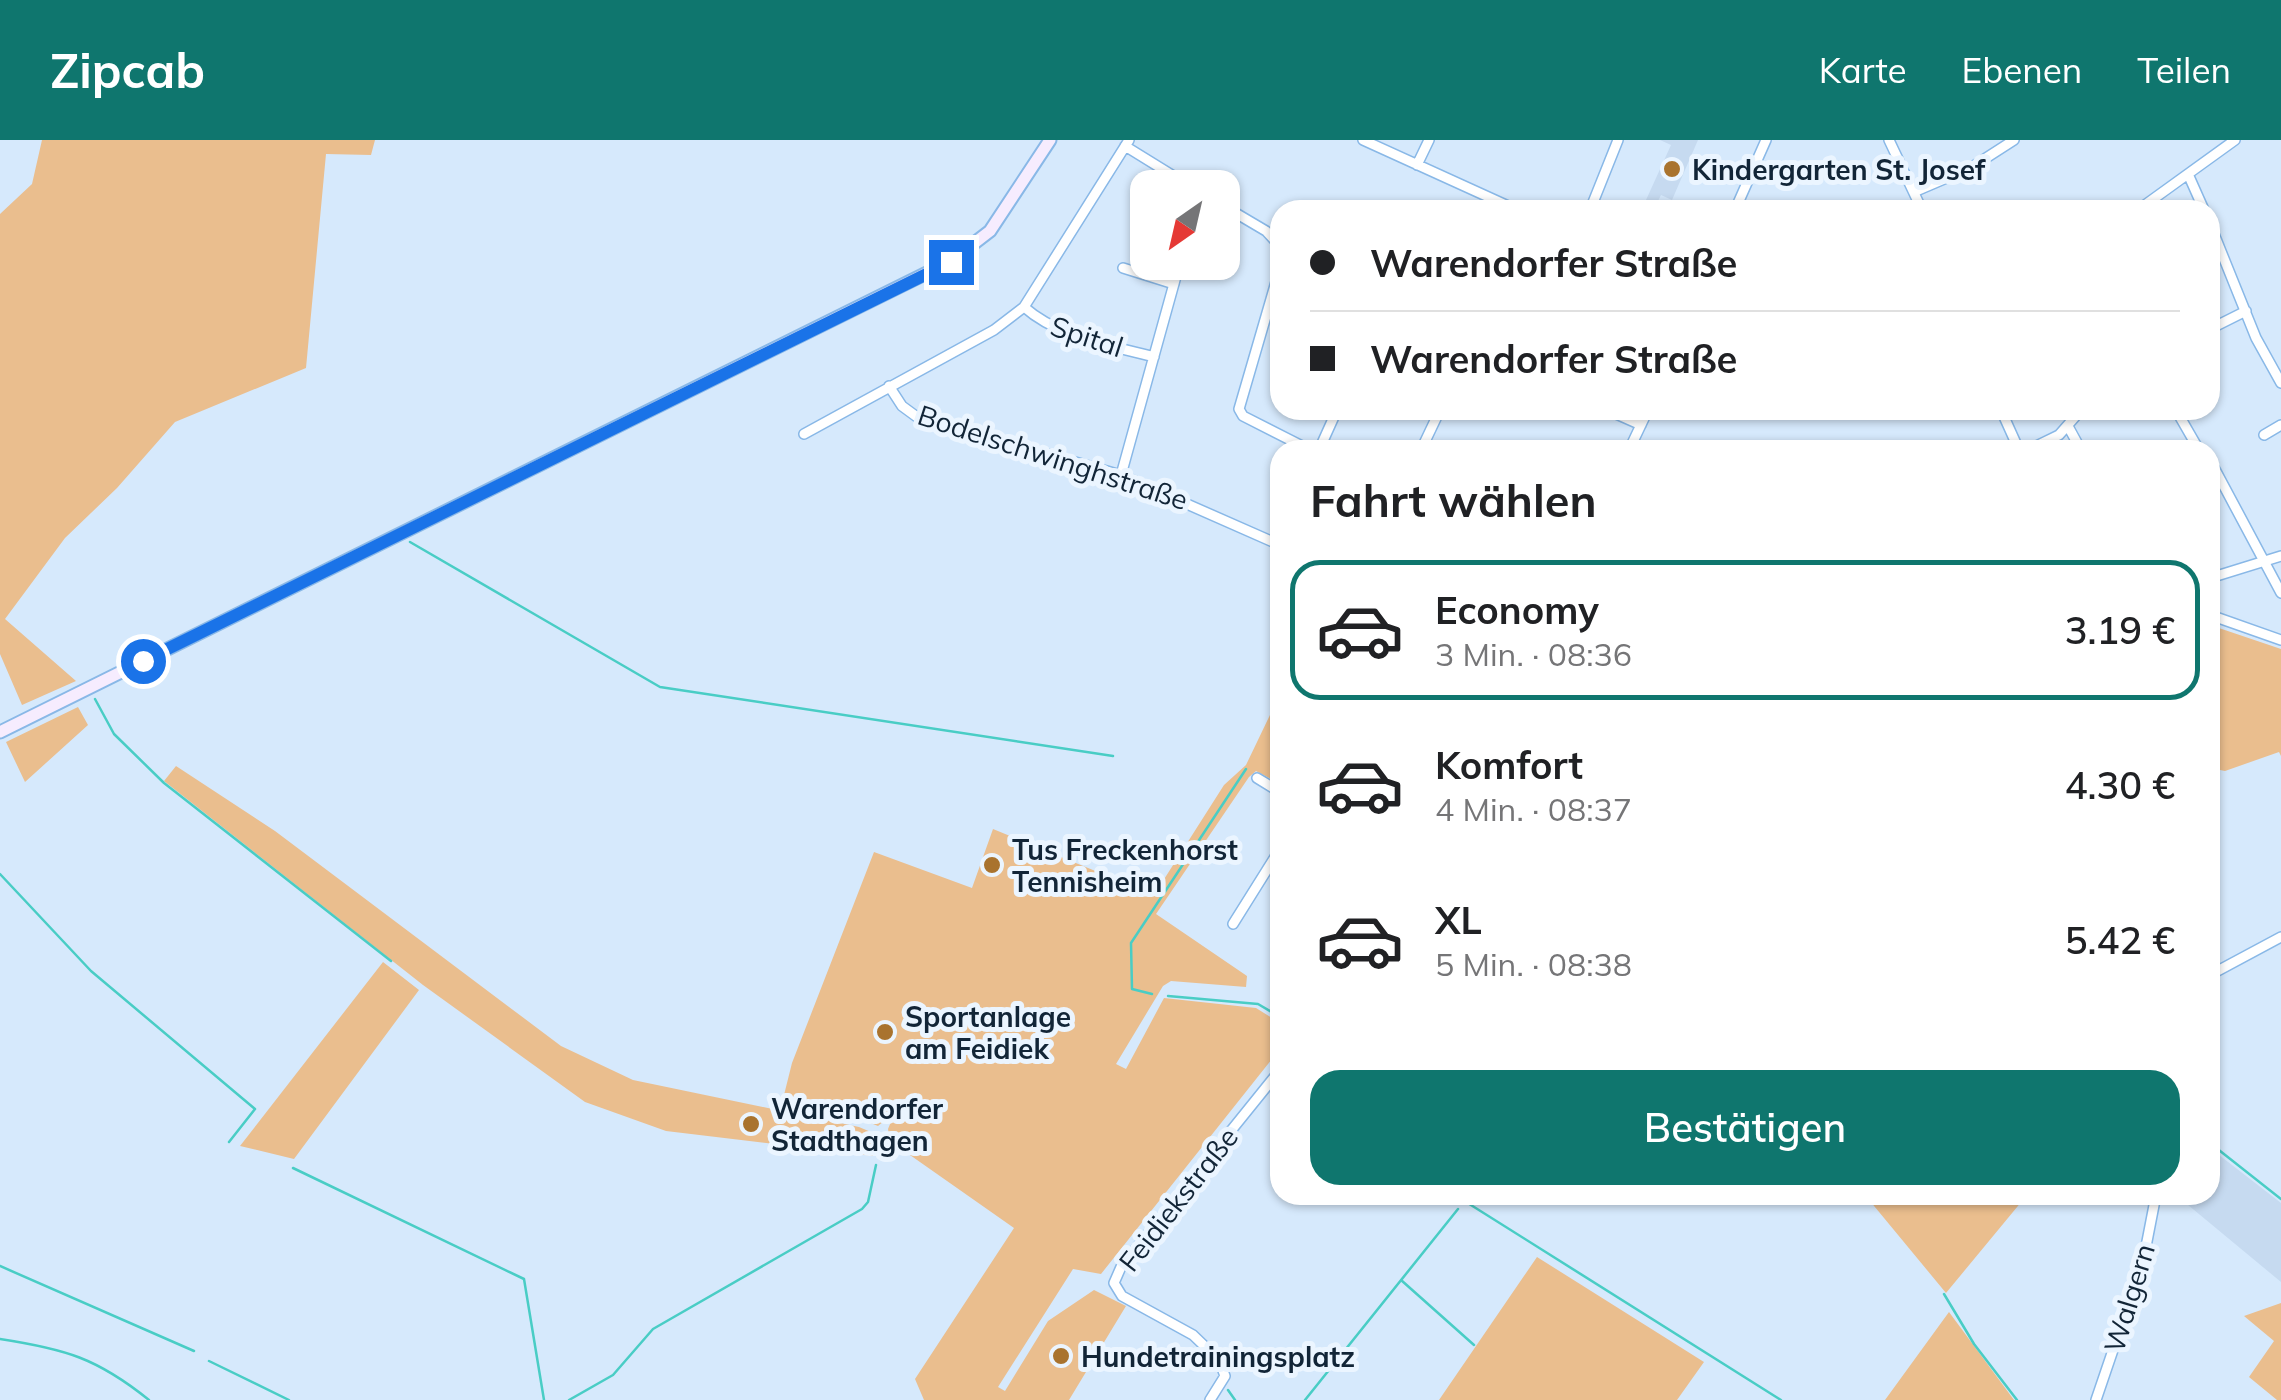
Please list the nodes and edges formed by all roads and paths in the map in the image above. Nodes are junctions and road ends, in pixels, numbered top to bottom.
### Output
1 (1050, 140) edge
2 (1363, 140) edge
3 (1429, 140) edge
4 (1618, 140) edge
5 (1766, 140) edge
6 (1889, 140) edge
7 (2014, 140) edge
8 (2235, 140) edge
9 (1127, 143) edge
10 (1417, 166) junction
11 (1167, 170) edge
12 (2188, 174) junction
13 (1916, 191) junction
14 (1494, 200) edge
15 (1594, 200) edge
16 (1739, 200) edge
17 (1919, 200) edge
18 (2152, 200) edge
19 (2200, 200) edge
20 (1240, 216) edge
21 (1270, 235) edge
22 (2220, 248) edge
23 (1122, 268) dead end
24 (1175, 280) edge
25 (1174, 284) junction
26 (1270, 302) edge
27 (1024, 308) junction
28 (2246, 311) junction
29 (2220, 324) edge
30 (1154, 357) junction
31 (2281, 383) edge
32 (889, 386) junction
33 (1630, 420) edge
34 (1644, 420) edge
35 (2074, 420) edge
36 (1642, 425) junction
37 (2281, 425) edge
38 (2069, 428) junction
39 (804, 434) dead end
40 (2264, 435) dead end
41 (1290, 440) edge
42 (1634, 440) edge
43 (2047, 440) edge
44 (2076, 440) edge
45 (1121, 475) junction
46 (2220, 478) edge
47 (1270, 540) edge
48 (2281, 556) edge
49 (2266, 561) junction
50 (2220, 575) edge
51 (2281, 593) edge
52 (2220, 619) edge
53 (2281, 640) edge
54 (0, 732) edge
55 (1257, 778) dead end
56 (1270, 786) edge
57 (1270, 864) edge
58 (1233, 924) dead end
59 (2281, 937) edge
60 (2220, 971) edge
61 (1270, 1082) edge
62 (2154, 1205) edge
63 (1210, 1400) edge
64 (2096, 1400) edge

1 - 54 main road
2 - 10 street
3 - 10 street
4 - 15 street
5 - 16 street
6 - 13 street
7 - 13 street
8 - 12 street
9 - 11 street
9 - 27 street
10 - 14 street
12 - 18 street
12 - 19 street
13 - 17 street
20 - 21 street
22 - 28 street
23 - 25 street
24 - 25 street
25 - 30 street
26 - 41 street
27 - 30 street, Spital
27 - 32 street
28 - 29 street
28 - 31 street
30 - 45 street
32 - 39 street
32 - 45 street, Bodelschwinghstraße
33 - 36 street
34 - 36 street
35 - 38 street
36 - 42 street
37 - 40 street
38 - 43 street
38 - 44 street
45 - 47 street, Bodelschwinghstraße
46 - 49 street
48 - 49 street
49 - 50 street
49 - 51 street
52 - 53 street
55 - 56 street
57 - 58 street
59 - 60 street
61 - 63 street, Feidiekstraße
62 - 64 street, Walgern

